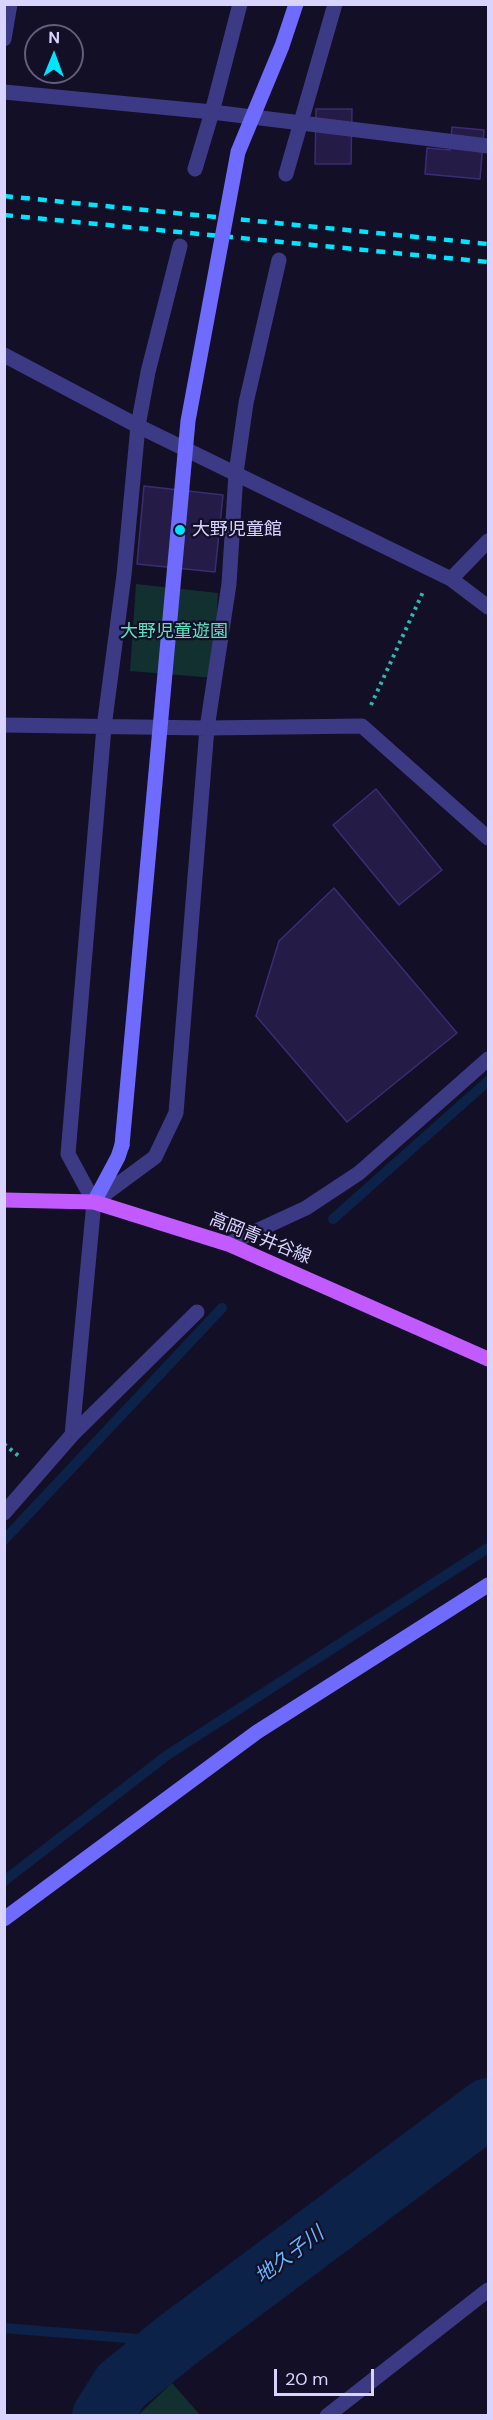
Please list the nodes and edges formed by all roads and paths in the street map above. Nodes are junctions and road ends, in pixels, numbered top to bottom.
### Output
1 (10, 4) edge
2 (240, 4) edge
3 (296, 4) edge
4 (335, 4) edge
5 (4, 39) edge
6 (4, 92) edge
7 (212, 112) junction
8 (300, 123) junction
9 (489, 146) edge
10 (195, 169) dead end
11 (286, 174) dead end
12 (180, 246) dead end
13 (279, 260) dead end
14 (4, 355) edge
15 (138, 426) junction
16 (236, 473) junction
17 (489, 541) edge
18 (451, 579) junction
19 (489, 607) edge
20 (4, 725) edge
21 (362, 726) junction
22 (104, 727) junction
23 (207, 728) junction
24 (489, 838) edge
25 (489, 1059) edge
26 (4, 1200) edge
27 (94, 1202) junction
28 (228, 1244) junction
29 (197, 1312) dead end
30 (489, 1359) edge
31 (72, 1435) junction
32 (4, 1513) edge
33 (489, 1585) edge
34 (4, 1919) edge
35 (489, 2290) edge
36 (327, 2415) edge

1 - 5 street
2 - 7 street
3 - 27 street, bridge
4 - 8 street
6 - 7 street
7 - 8 street
7 - 10 street
8 - 9 street
8 - 11 street
12 - 15 street
13 - 16 street
14 - 15 street
15 - 16 street
15 - 22 street
16 - 18 street
16 - 23 street
17 - 18 street
18 - 19 street
18 - 21 path
20 - 22 street
21 - 23 street
21 - 24 street
22 - 23 street
22 - 27 street
23 - 27 street
25 - 28 street
26 - 27 main road, 高岡青井谷線
27 - 28 main road, 高岡青井谷線
27 - 31 street
28 - 30 main road, 高岡青井谷線
29 - 31 street
31 - 32 street
33 - 34 street
35 - 36 street

